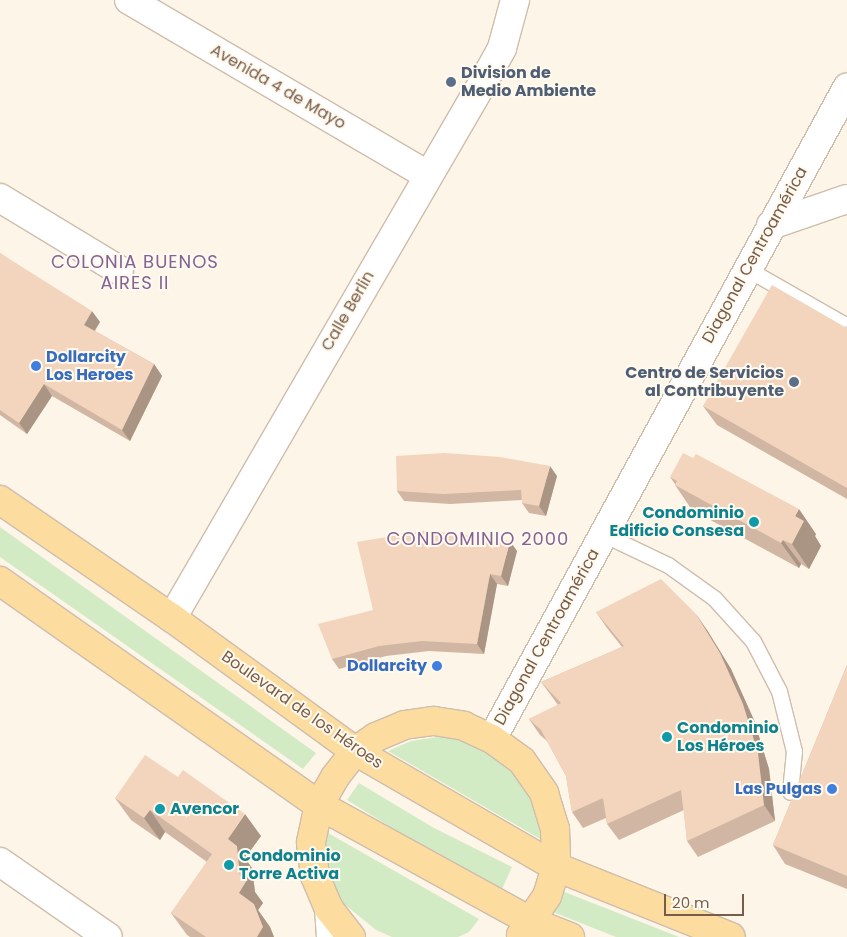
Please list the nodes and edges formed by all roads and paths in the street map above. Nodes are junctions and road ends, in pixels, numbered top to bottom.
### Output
1 (129, 0) edge
2 (514, 0) edge
3 (168, 10) edge
4 (847, 88) edge
5 (427, 175) junction
6 (0, 198) edge
7 (847, 199) edge
8 (772, 225) junction
9 (119, 270) dead end
10 (749, 270) junction
11 (847, 326) edge
12 (0, 500) edge
13 (603, 534) junction
14 (0, 582) edge
15 (172, 618) junction
16 (492, 739) junction
17 (355, 751) junction
18 (790, 792) dead end
19 (319, 805) junction
20 (0, 862) edge
21 (556, 867) junction
22 (329, 909) junction
23 (526, 930) edge
24 (108, 937) edge
25 (331, 937) edge
26 (351, 937) edge
27 (570, 937) edge
28 (731, 937) edge

1 - 3 street, Avenida 4 de Mayo
2 - 5 street, Calle Berlin
3 - 5 street, Avenida 4 de Mayo
4 - 8 street, Diagonal Centroamérica
5 - 15 street, Calle Berlin
6 - 9 street
7 - 8 street
8 - 10 street, Diagonal Centroamérica
10 - 11 lane
10 - 13 street, Diagonal Centroamérica
12 - 15 main road, Boulevard de los Héroes
13 - 16 street, Diagonal Centroamérica
13 - 18 lane
14 - 19 main road
15 - 17 main road, Boulevard de los Héroes
16 - 17 main road
16 - 21 main road
17 - 19 main road
17 - 21 main road, Boulevard de los Héroes
19 - 22 main road
19 - 23 main road
20 - 24 street
21 - 23 main road
21 - 28 main road, Boulevard de los Héroes
22 - 25 street
22 - 26 main road
23 - 27 main road

